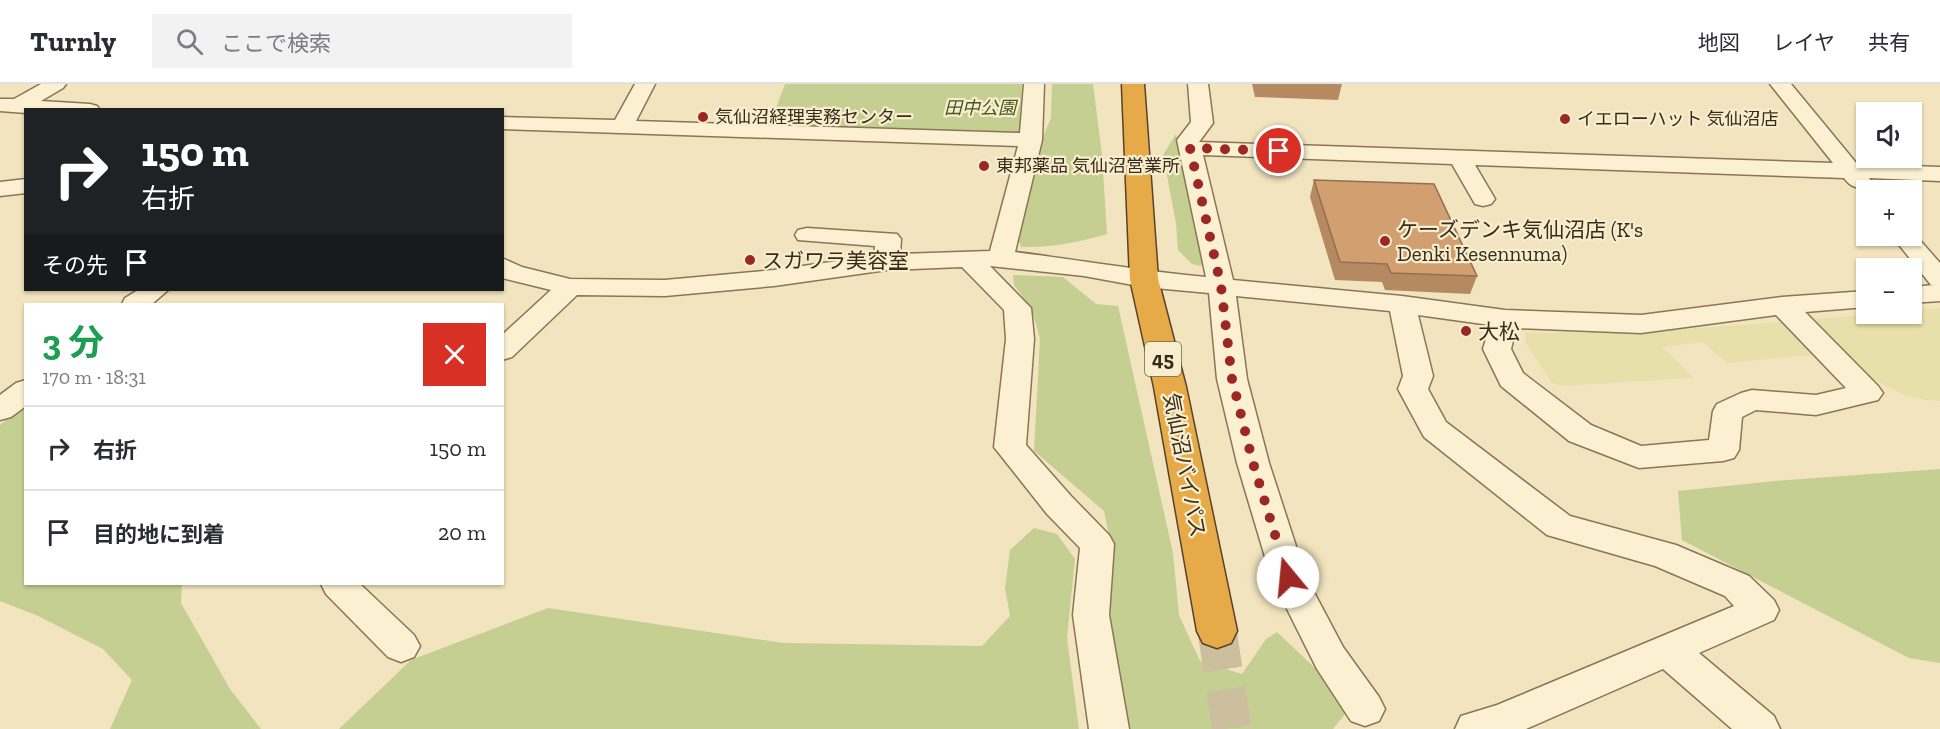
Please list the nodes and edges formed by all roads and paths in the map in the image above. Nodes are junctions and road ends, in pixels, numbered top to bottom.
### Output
1 (56, 84) edge
2 (645, 84) edge
3 (1034, 84) edge
4 (1133, 84) edge
5 (1198, 84) edge
6 (1780, 84) edge
7 (8, 106) edge
8 (49, 108) edge
9 (504, 123) edge
10 (622, 127) junction
11 (1031, 140) junction
12 (1190, 148) junction
13 (1459, 157) junction
14 (1850, 171) junction
15 (1940, 174) edge
16 (1858, 180) edge
17 (24, 186) edge
18 (0, 189) edge
19 (1483, 199) dead end
20 (807, 235) dead end
21 (1912, 246) edge
22 (1001, 258) junction
23 (968, 259) junction
24 (887, 262) junction
25 (504, 267) edge
26 (1144, 279) junction
27 (1940, 279) edge
28 (1221, 286) junction
29 (570, 287) junction
30 (154, 291) edge
31 (1940, 293) edge
32 (1922, 294) edge
33 (1856, 300) edge
34 (136, 303) edge
35 (1402, 304) junction
36 (1782, 305) junction
37 (1505, 319) junction
38 (504, 349) edge
39 (24, 392) edge
40 (0, 410) edge
41 (339, 585) edge
42 (1217, 631) tunnel mouth
43 (400, 646) dead end
44 (1668, 650) junction
45 (1365, 709) dead end
46 (1109, 729) edge
47 (1475, 729) edge
48 (1760, 729) edge

1 - 7 street
2 - 10 street
3 - 11 street
4 - 26 highway, 気仙沼バイパス / 45
5 - 12 street
6 - 14 street
7 - 8 street
9 - 10 street
10 - 11 street
11 - 22 street
12 - 13 street
12 - 28 street
13 - 14 street
13 - 19 street
14 - 15 street
14 - 16 street
17 - 18 street
20 - 24 street
21 - 27 street
22 - 23 street
22 - 26 street
23 - 24 street
23 - 46 street
24 - 29 street
25 - 29 street
26 - 28 street
26 - 42 highway, 気仙沼バイパス / 45
28 - 35 street
28 - 45 street
29 - 38 street
30 - 34 street
31 - 32 street
33 - 36 street
35 - 37 street
35 - 44 street
36 - 37 street
36 - 37 street
39 - 40 street
41 - 43 street
44 - 47 street
44 - 48 street

